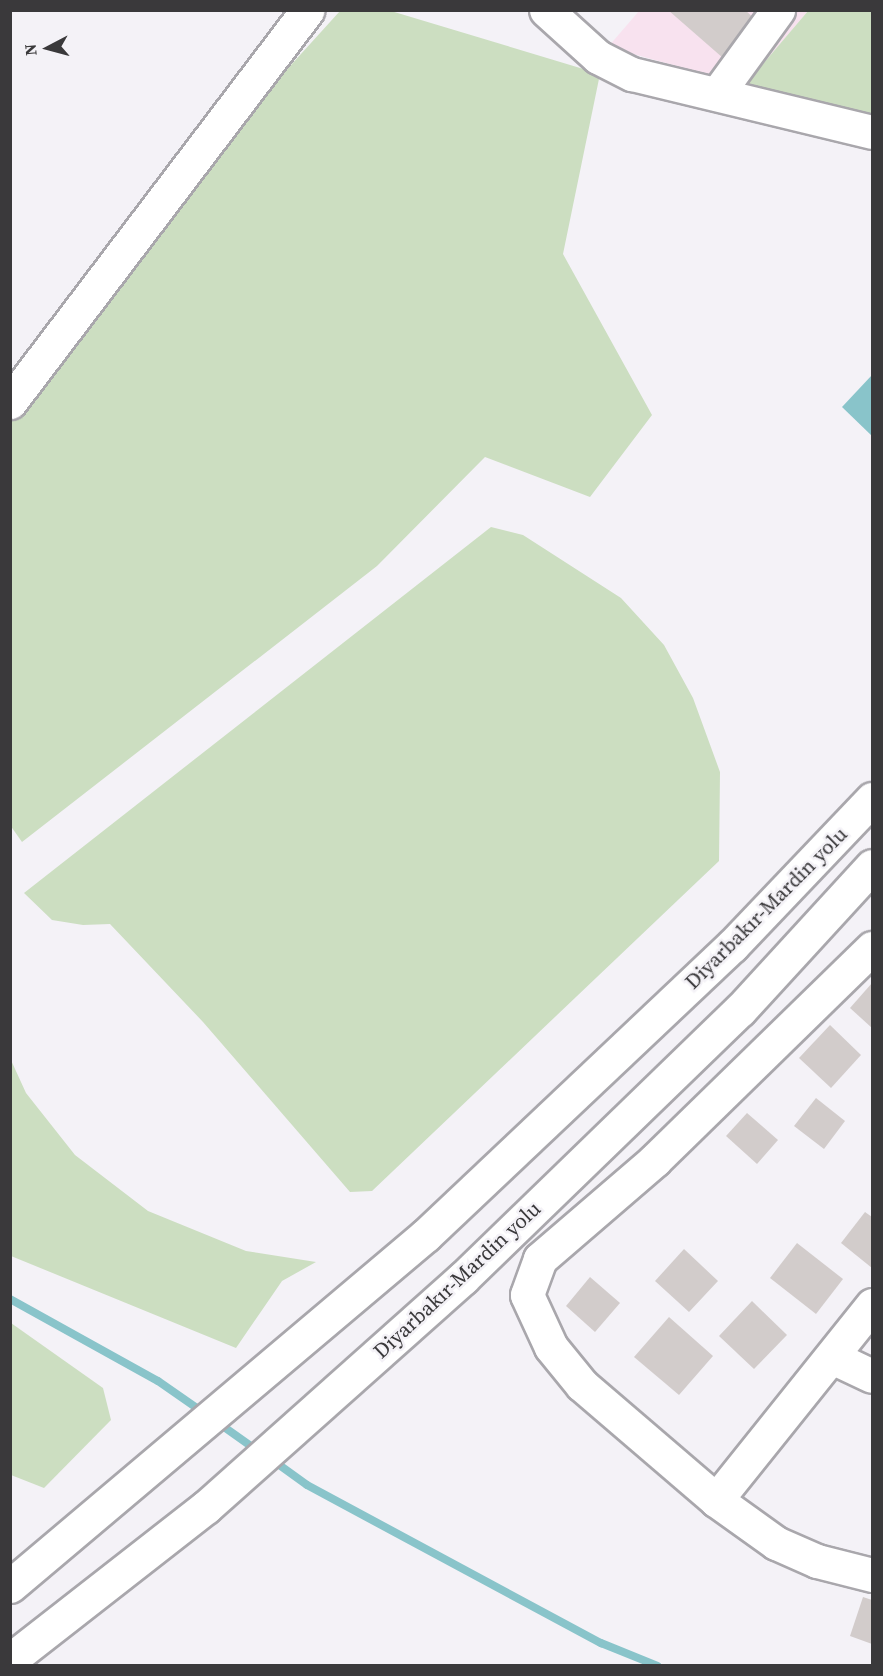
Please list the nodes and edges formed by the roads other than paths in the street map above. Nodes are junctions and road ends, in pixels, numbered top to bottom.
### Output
1 (308, 10) edge
2 (546, 10) edge
3 (778, 10) edge
4 (717, 94) junction
5 (873, 132) edge
6 (10, 402) edge
7 (873, 800) edge
8 (873, 866) edge
9 (873, 948) edge
10 (873, 1305) edge
11 (832, 1357) junction
12 (873, 1376) edge
13 (716, 1500) junction
14 (873, 1575) edge
15 (10, 1586) edge
16 (10, 1660) edge

1 - 6 main road
2 - 4 main road
3 - 4 main road
4 - 5 main road
7 - 15 main road, Diyarbakır-Mardin yolu
8 - 16 main road, Diyarbakır-Mardin yolu
9 - 13 main road
10 - 11 main road
11 - 12 main road
11 - 13 main road
13 - 14 main road

